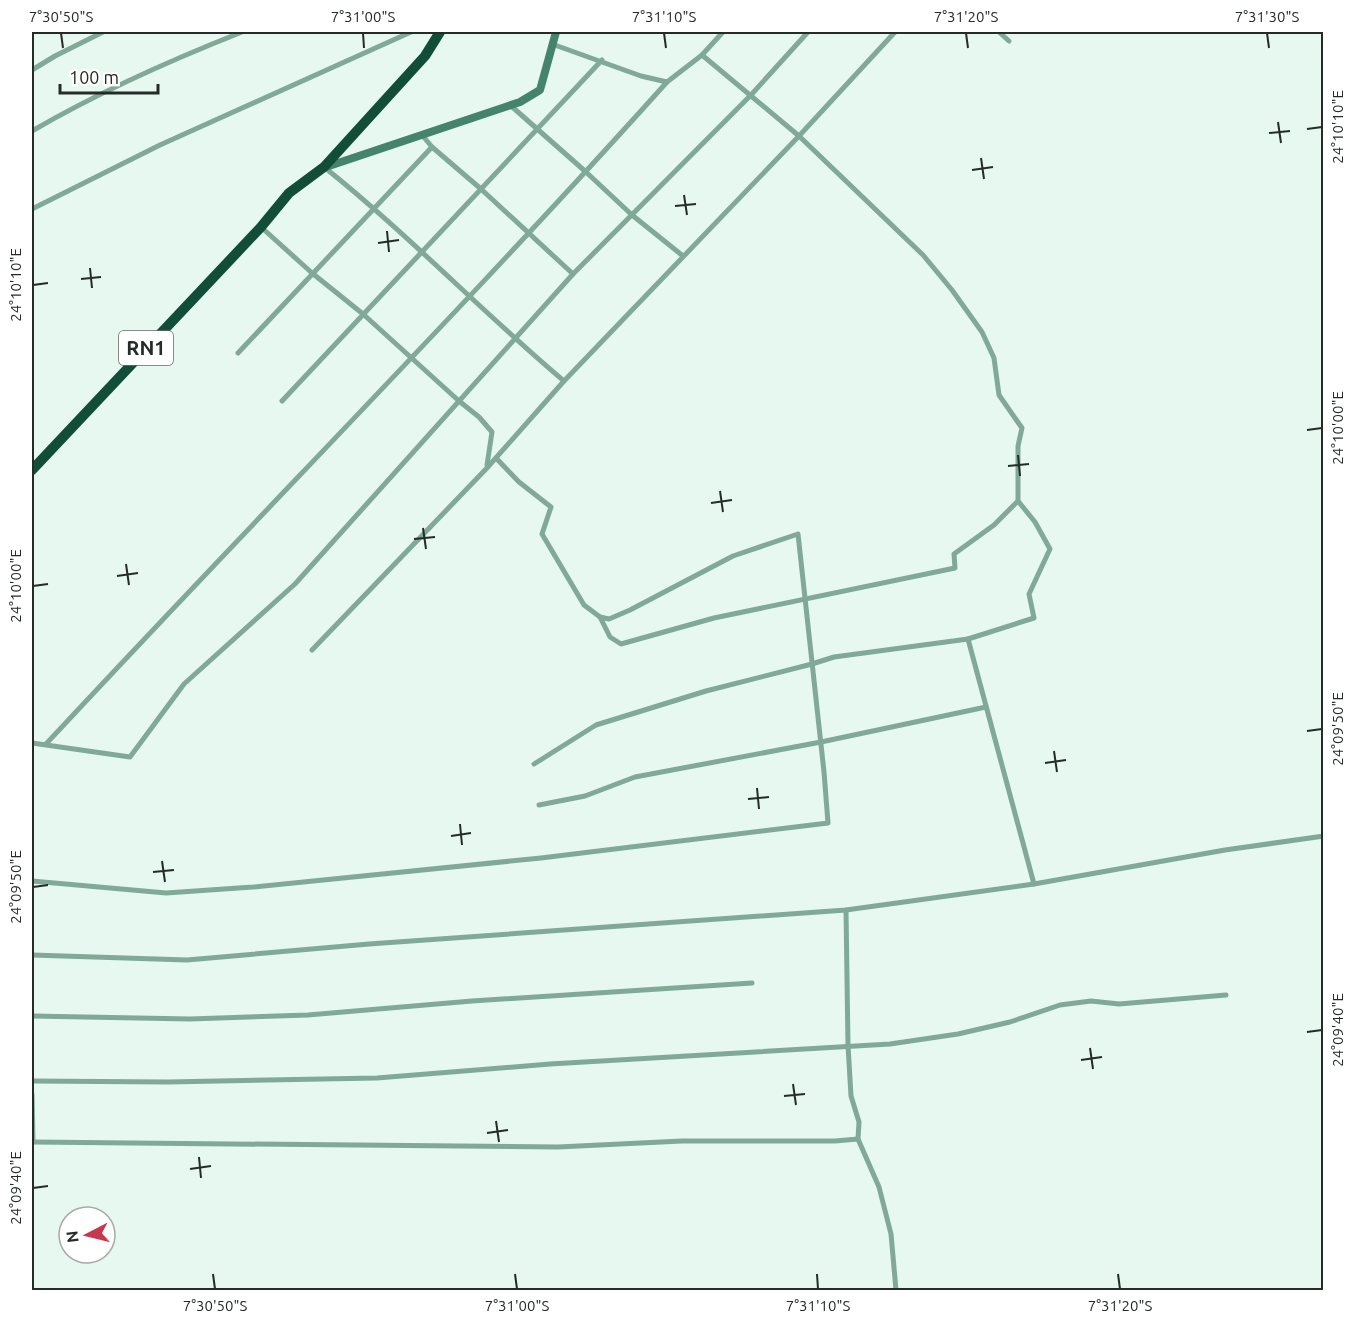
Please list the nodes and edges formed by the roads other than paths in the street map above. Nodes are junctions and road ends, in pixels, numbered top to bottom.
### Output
1 (103, 32) edge
2 (243, 32) edge
3 (411, 32) edge
4 (440, 32) edge
5 (556, 32) edge
6 (723, 32) edge
7 (808, 32) edge
8 (895, 32) edge
9 (999, 32) edge
10 (1009, 41) dead end
11 (552, 44) junction
12 (702, 55) junction
13 (602, 60) junction
14 (32, 70) edge
15 (667, 81) junction
16 (751, 95) junction
17 (510, 105) junction
18 (536, 129) junction
19 (32, 131) edge
20 (422, 135) junction
21 (799, 136) junction
22 (432, 147) junction
23 (324, 167) junction
24 (586, 172) junction
25 (481, 189) junction
26 (375, 208) junction
27 (32, 209) edge
28 (632, 215) junction
29 (261, 227) junction
30 (528, 232) junction
31 (423, 252) junction
32 (683, 256) junction
33 (312, 273) junction
34 (573, 274) junction
35 (470, 297) junction
36 (363, 314) junction
37 (516, 340) junction
38 (238, 353) dead end
39 (412, 359) junction
40 (564, 381) junction
41 (282, 401) dead end
42 (459, 401) junction
43 (496, 458) junction
44 (486, 469) junction
45 (32, 470) edge
46 (1018, 501) junction
47 (805, 598) junction
48 (600, 617) junction
49 (968, 639) junction
50 (312, 650) dead end
51 (813, 664) junction
52 (987, 707) junction
53 (32, 742) edge
54 (821, 742) junction
55 (46, 744) junction
56 (534, 764) dead end
57 (539, 805) dead end
58 (1323, 836) edge
59 (32, 881) edge
60 (1034, 884) junction
61 (846, 910) junction
62 (32, 955) edge
63 (752, 982) dead end
64 (1226, 995) dead end
65 (32, 1016) edge
66 (848, 1045) junction
67 (32, 1081) edge
68 (32, 1094) edge
69 (858, 1139) junction
70 (32, 1142) edge
71 (896, 1290) edge

1 - 14 street
2 - 19 street
3 - 27 street
4 - 23 highway, RN1
5 - 11 street
6 - 12 street
7 - 16 street
8 - 21 street
9 - 10 street
11 - 13 street
11 - 17 street
12 - 15 street
12 - 16 street
13 - 15 street
13 - 18 street
15 - 24 street
16 - 21 street
16 - 28 street
17 - 18 street
17 - 20 street
18 - 24 street
18 - 25 street
20 - 22 street
20 - 23 street
21 - 32 street
21 - 46 street
22 - 25 street
22 - 26 street
23 - 26 street
23 - 29 highway, RN1
24 - 28 street
24 - 30 street
25 - 30 street
25 - 31 street
26 - 31 street
26 - 33 street
28 - 32 street
28 - 34 street
29 - 33 street
29 - 45 highway, RN1
30 - 34 street
30 - 35 street
31 - 35 street
31 - 36 street
32 - 40 street
33 - 36 street
33 - 38 street
34 - 37 street
35 - 37 street
35 - 39 street
36 - 39 street
36 - 41 street
37 - 40 street
37 - 42 street
39 - 42 street
39 - 55 street
40 - 43 street
42 - 44 street
42 - 55 street
43 - 44 street
43 - 48 street
44 - 50 street
46 - 47 street
46 - 49 street
47 - 48 street
47 - 48 street
47 - 51 street
49 - 51 street
49 - 52 street
51 - 54 street
51 - 56 street
52 - 54 street
52 - 60 street
53 - 55 street
54 - 57 street
54 - 59 street
58 - 60 street
60 - 61 street
61 - 62 street
61 - 66 street
63 - 65 street
64 - 66 street
66 - 67 street
66 - 69 street
68 - 70 street
69 - 70 street
69 - 71 street

